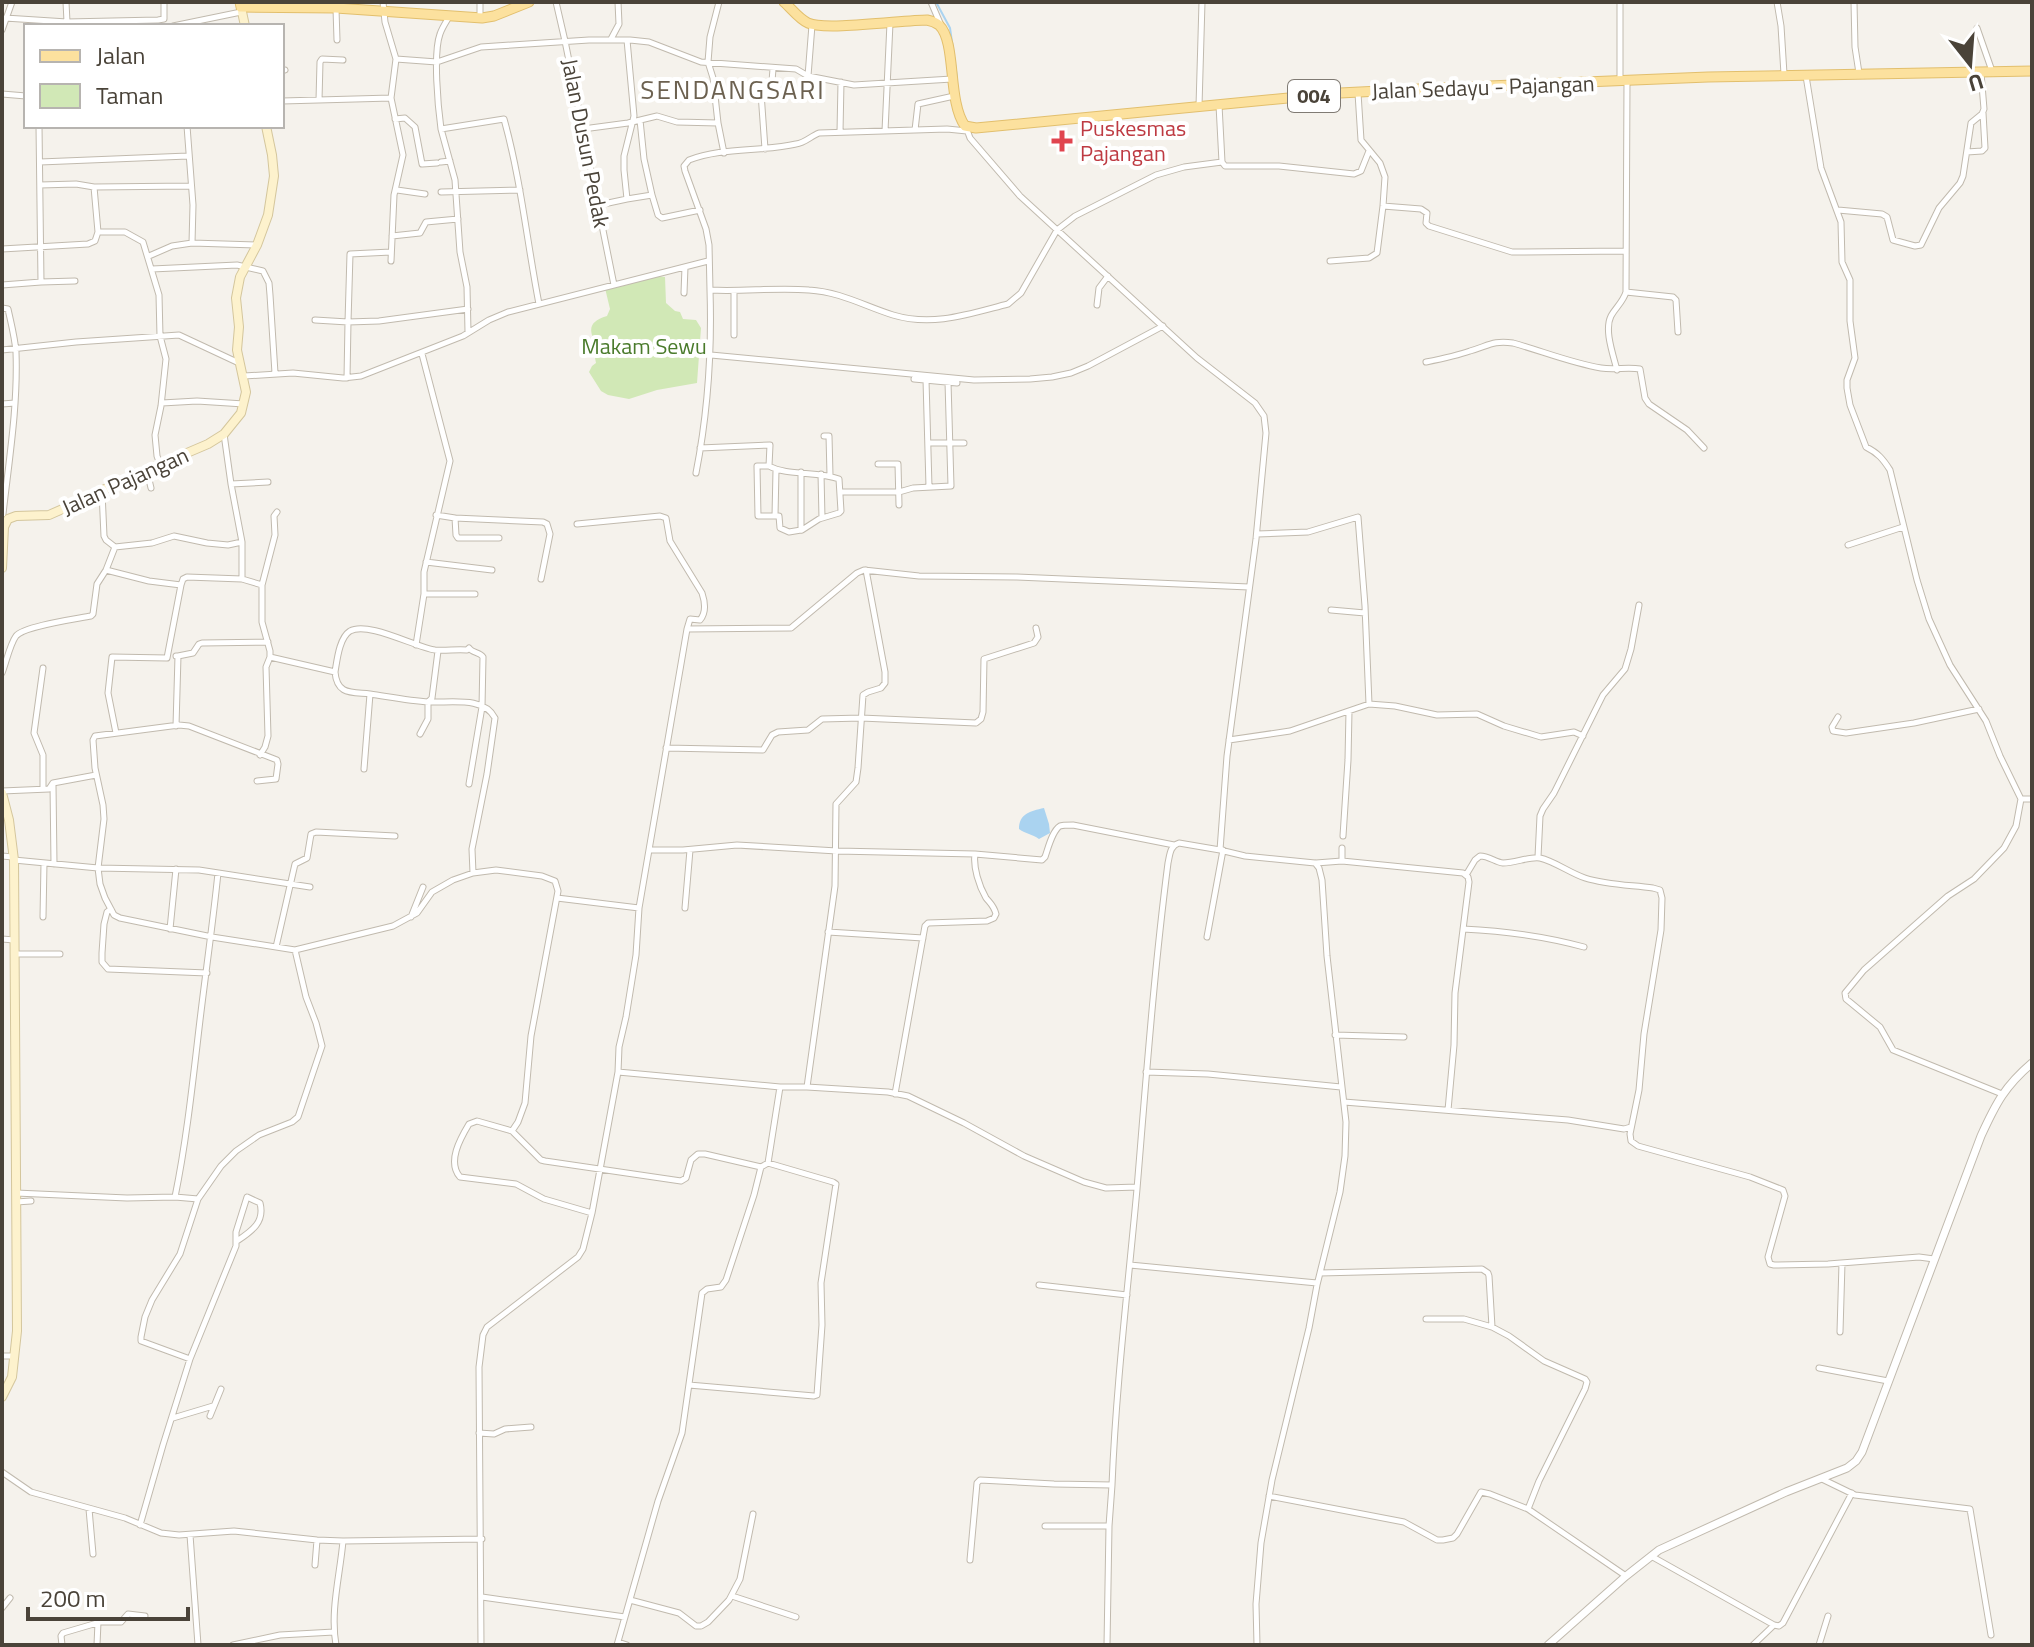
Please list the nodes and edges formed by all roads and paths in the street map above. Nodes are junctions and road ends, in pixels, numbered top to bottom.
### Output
1 (12, 2) edge
2 (66, 2) edge
3 (164, 2) edge
4 (480, 2) edge
5 (529, 2) edge
6 (556, 2) edge
7 (618, 2) edge
8 (719, 2) edge
9 (784, 2) edge
10 (931, 2) edge
11 (1202, 2) edge
12 (1620, 2) edge
13 (1777, 2) edge
14 (1854, 2) edge
15 (515, 5) edge
16 (383, 6) edge
17 (241, 7) edge
18 (336, 8) junction
19 (449, 17) junction
20 (5, 18) junction
21 (480, 18) junction
22 (164, 19) junction
23 (67, 22) junction
24 (890, 22) junction
25 (36, 23) edge
26 (167, 24) edge
27 (179, 24) edge
28 (812, 24) junction
29 (941, 27) junction
30 (1977, 28) dead end
31 (2, 30) edge
32 (337, 40) dead end
33 (610, 40) junction
34 (627, 40) junction
35 (565, 41) junction
36 (396, 59) junction
37 (343, 60) dead end
38 (437, 62) junction
39 (708, 62) junction
40 (773, 69) junction
41 (2032, 71) edge
42 (1987, 72) junction
43 (1859, 74) junction
44 (1784, 75) junction
45 (808, 76) junction
46 (1806, 76) junction
47 (952, 79) junction
48 (841, 82) junction
49 (1623, 82) junction
50 (886, 83) junction
51 (714, 92) junction
52 (761, 93) junction
53 (1358, 93) junction
54 (2, 94) edge
55 (955, 95) junction
56 (24, 96) edge
57 (391, 98) junction
58 (319, 100) junction
59 (284, 101) edge
60 (1219, 105) junction
61 (1199, 107) junction
62 (1983, 112) junction
63 (395, 119) junction
64 (636, 121) junction
65 (718, 123) junction
66 (39, 128) edge
67 (187, 128) edge
68 (266, 128) edge
69 (966, 128) junction
70 (441, 129) junction
71 (583, 129) junction
72 (915, 130) junction
73 (885, 131) junction
74 (840, 132) junction
75 (765, 149) junction
76 (1369, 151) junction
77 (1967, 152) junction
78 (724, 153) junction
79 (188, 156) junction
80 (450, 161) junction
81 (40, 162) junction
82 (1222, 162) junction
83 (40, 185) junction
84 (191, 186) junction
85 (94, 187) junction
86 (397, 190) junction
87 (520, 190) junction
88 (441, 192) dead end
89 (456, 192) junction
90 (425, 194) dead end
91 (652, 195) junction
92 (627, 199) junction
93 (599, 205) junction
94 (1383, 206) junction
95 (700, 210) junction
96 (1838, 210) junction
97 (458, 219) junction
98 (1057, 230) junction
99 (98, 232) junction
100 (392, 236) junction
101 (192, 243) junction
102 (257, 245) junction
103 (40, 247) junction
104 (2, 249) edge
105 (1626, 251) junction
106 (391, 252) junction
107 (149, 256) junction
108 (391, 261) dead end
109 (708, 261) junction
110 (1330, 261) dead end
111 (685, 267) junction
112 (244, 268) junction
113 (152, 269) junction
114 (1108, 276) junction
115 (75, 281) dead end
116 (41, 282) junction
117 (2, 285) edge
118 (614, 285) junction
119 (710, 290) junction
120 (734, 291) junction
121 (1626, 292) junction
122 (684, 293) dead end
123 (539, 304) junction
124 (1097, 305) dead end
125 (2, 308) edge
126 (468, 309) junction
127 (315, 320) dead end
128 (348, 322) junction
129 (1163, 326) junction
130 (1678, 332) dead end
131 (468, 333) junction
132 (734, 335) dead end
133 (160, 336) junction
134 (16, 349) junction
135 (2, 350) edge
136 (422, 354) junction
137 (711, 355) junction
138 (1426, 362) dead end
139 (240, 364) junction
140 (1617, 370) junction
141 (275, 373) junction
142 (244, 376) junction
143 (347, 378) junction
144 (914, 379) dead end
145 (926, 380) junction
146 (948, 382) junction
147 (957, 383) dead end
148 (15, 403) junction
149 (161, 403) junction
150 (2, 404) edge
151 (245, 405) junction
152 (224, 434) junction
153 (824, 436) dead end
154 (928, 443) junction
155 (949, 443) junction
156 (964, 443) dead end
157 (700, 448) junction
158 (1704, 448) dead end
159 (160, 464) junction
160 (878, 464) dead end
161 (769, 466) junction
162 (147, 470) junction
163 (776, 470) junction
164 (801, 472) junction
165 (696, 473) dead end
166 (821, 474) junction
167 (830, 475) junction
168 (268, 482) dead end
169 (231, 484) junction
170 (929, 487) junction
171 (151, 488) dead end
172 (102, 491) junction
173 (841, 492) junction
174 (899, 492) junction
175 (899, 505) dead end
176 (277, 512) dead end
177 (4, 515) edge
178 (436, 515) junction
179 (775, 516) junction
180 (455, 518) junction
181 (822, 518) junction
182 (577, 524) dead end
183 (1903, 527) junction
184 (801, 530) junction
185 (1257, 534) junction
186 (499, 538) dead end
187 (242, 542) junction
188 (1848, 545) dead end
189 (115, 547) junction
190 (426, 562) junction
191 (2, 568) edge
192 (106, 570) junction
193 (492, 570) dead end
194 (866, 570) junction
195 (242, 579) junction
196 (541, 579) dead end
197 (181, 585) junction
198 (262, 585) junction
199 (1249, 587) junction
200 (424, 594) junction
201 (475, 594) dead end
202 (1639, 605) dead end
203 (1331, 610) dead end
204 (1365, 613) junction
205 (1036, 628) dead end
206 (687, 629) junction
207 (268, 642) junction
208 (416, 645) junction
209 (438, 650) junction
210 (178, 656) junction
211 (168, 657) junction
212 (270, 657) junction
213 (43, 668) dead end
214 (335, 672) junction
215 (2, 673) edge
216 (370, 694) junction
217 (428, 702) junction
218 (1369, 704) junction
219 (482, 707) junction
220 (1979, 709) junction
221 (1349, 711) junction
222 (1838, 717) dead end
223 (861, 718) junction
224 (176, 726) junction
225 (116, 733) junction
226 (420, 734) dead end
227 (1583, 736) junction
228 (1229, 740) junction
229 (666, 748) junction
230 (260, 755) junction
231 (364, 769) dead end
232 (96, 775) junction
233 (257, 781) dead end
234 (54, 782) junction
235 (469, 784) dead end
236 (43, 789) junction
237 (2, 792) edge
238 (2021, 799) junction
239 (2032, 799) edge
240 (395, 836) dead end
241 (1343, 836) dead end
242 (1174, 845) junction
243 (1342, 848) dead end
244 (649, 850) junction
245 (690, 850) junction
246 (1221, 850) junction
247 (837, 851) junction
248 (975, 854) junction
249 (2, 856) edge
250 (1538, 857) junction
251 (14, 858) junction
252 (1342, 861) junction
253 (44, 863) junction
254 (1315, 863) junction
255 (54, 864) junction
256 (98, 868) junction
257 (176, 869) junction
258 (218, 873) junction
259 (473, 873) junction
260 (1466, 875) junction
261 (290, 885) junction
262 (310, 887) dead end
263 (423, 887) dead end
264 (557, 898) junction
265 (639, 908) junction
266 (685, 908) dead end
267 (111, 909) junction
268 (43, 917) dead end
269 (411, 917) junction
270 (170, 929) junction
271 (1463, 929) junction
272 (828, 932) junction
273 (212, 937) junction
274 (1207, 937) dead end
275 (923, 938) junction
276 (2, 939) edge
277 (15, 940) junction
278 (276, 947) junction
279 (1584, 947) dead end
280 (295, 950) junction
281 (15, 954) junction
282 (60, 954) dead end
283 (207, 973) junction
284 (1335, 1035) junction
285 (1404, 1037) dead end
286 (2032, 1063) edge
287 (618, 1072) junction
288 (1146, 1072) junction
289 (780, 1087) junction
290 (807, 1087) junction
291 (1341, 1087) junction
292 (895, 1094) junction
293 (2002, 1094) junction
294 (1344, 1102) junction
295 (1448, 1110) junction
296 (1631, 1126) junction
297 (512, 1131) junction
298 (768, 1163) junction
299 (761, 1167) junction
300 (600, 1170) junction
301 (1137, 1187) junction
302 (16, 1197) junction
303 (175, 1197) junction
304 (198, 1199) junction
305 (31, 1201) dead end
306 (592, 1213) junction
307 (237, 1241) junction
308 (1934, 1259) junction
309 (1842, 1263) junction
310 (1130, 1265) junction
311 (1320, 1273) junction
312 (1317, 1283) junction
313 (1039, 1285) dead end
314 (1127, 1295) junction
315 (1426, 1319) dead end
316 (1492, 1327) junction
317 (1840, 1332) dead end
318 (2, 1356) edge
319 (15, 1356) junction
320 (190, 1359) junction
321 (1819, 1368) dead end
322 (1889, 1382) junction
323 (689, 1385) junction
324 (221, 1389) dead end
325 (2, 1397) edge
326 (213, 1406) junction
327 (210, 1416) dead end
328 (172, 1418) junction
329 (531, 1427) dead end
330 (479, 1433) junction
331 (2, 1472) edge
332 (1821, 1479) junction
333 (1112, 1485) junction
334 (1852, 1493) junction
335 (1269, 1496) junction
336 (89, 1509) junction
337 (1528, 1509) junction
338 (753, 1514) dead end
339 (140, 1525) junction
340 (1045, 1526) dead end
341 (1109, 1526) junction
342 (190, 1535) junction
343 (482, 1539) junction
344 (317, 1540) junction
345 (343, 1541) junction
346 (93, 1554) dead end
347 (1651, 1556) junction
348 (970, 1560) dead end
349 (315, 1565) dead end
350 (1626, 1576) junction
351 (732, 1596) junction
352 (482, 1597) junction
353 (10, 1598) dead end
354 (630, 1600) junction
355 (2, 1608) edge
356 (145, 1616) dead end
357 (1828, 1616) dead end
358 (625, 1617) junction
359 (796, 1617) dead end
360 (97, 1623) junction
361 (1774, 1625) junction
362 (334, 1632) junction
363 (1991, 1635) dead end
364 (618, 1644) edge
365 (62, 1645) edge
366 (97, 1645) edge
367 (198, 1645) edge
368 (233, 1645) edge
369 (336, 1645) edge
370 (481, 1645) edge
371 (627, 1645) edge
372 (1107, 1645) edge
373 (1257, 1645) edge
374 (1548, 1645) edge
375 (1753, 1645) edge
376 (1819, 1645) edge

1 - 20 street
2 - 23 street
3 - 22 street
4 - 21 street
5 - 15 main road
6 - 35 street, Jalan Dusun Pedak
7 - 33 street
8 - 39 street
9 - 28 main road
10 - 29 street
11 - 61 street
12 - 49 street
13 - 44 street
14 - 43 street
15 - 21 main road
16 - 18 main road
16 - 19 main road
16 - 36 street
17 - 18 main road
17 - 27 street
18 - 32 street
19 - 21 main road
19 - 38 street
20 - 25 street
20 - 31 street
22 - 23 street
22 - 26 street
23 - 25 street
24 - 28 main road
24 - 29 main road
24 - 50 street
28 - 45 street
29 - 47 main road
30 - 42 street
33 - 34 street
33 - 35 street
34 - 39 street
34 - 64 street
35 - 38 street
35 - 71 street, Jalan Dusun Pedak
36 - 38 street
36 - 57 street
37 - 58 street
38 - 70 street
39 - 40 street
39 - 51 street
40 - 45 street
40 - 52 street
41 - 42 main road, Jalan Sedayu - Pajangan / 004
42 - 43 main road, Jalan Sedayu - Pajangan / 004
42 - 62 street
43 - 46 main road, Jalan Sedayu - Pajangan / 004
44 - 46 main road, Jalan Sedayu - Pajangan / 004
44 - 49 main road, Jalan Sedayu - Pajangan / 004
45 - 48 street
46 - 96 street
47 - 50 street
47 - 55 main road
48 - 50 street
48 - 74 street
49 - 53 main road, Jalan Sedayu - Pajangan / 004
49 - 105 street
50 - 73 street
51 - 52 street
51 - 65 street
52 - 75 street
53 - 60 main road, Jalan Sedayu - Pajangan / 004
53 - 76 street
54 - 56 street
55 - 69 main road
55 - 72 street
57 - 58 street
57 - 63 street
58 - 59 street
60 - 61 main road, Jalan Sedayu - Pajangan / 004
60 - 82 street
61 - 69 main road, Jalan Sedayu - Pajangan / 004
62 - 77 street
62 - 77 street
63 - 80 street
63 - 86 street
64 - 65 street
64 - 71 street
64 - 91 street
64 - 92 street
65 - 78 street
66 - 81 street
67 - 79 street
68 - 102 main road
69 - 72 street
69 - 98 street
70 - 80 street
70 - 87 street
71 - 93 street, Jalan Dusun Pedak
72 - 73 street
73 - 74 street
74 - 75 street
75 - 78 street
76 - 82 street
76 - 94 street
77 - 96 street
78 - 95 street
79 - 81 street
79 - 84 street
80 - 89 street
81 - 83 street
82 - 98 street
83 - 85 street
83 - 103 street
84 - 85 street
84 - 101 street
85 - 99 street
86 - 90 street
86 - 100 street
87 - 89 street
87 - 123 street
88 - 89 street
89 - 97 street
91 - 92 street
91 - 95 street
92 - 93 street
93 - 118 street, Jalan Dusun Pedak
94 - 105 street
94 - 110 street
95 - 109 street
96 - 183 street
97 - 100 street
97 - 126 street
98 - 114 street
98 - 120 street
99 - 103 street
99 - 107 street
100 - 106 street
101 - 102 street
101 - 107 street
102 - 112 main road
103 - 104 street
103 - 116 street
105 - 121 street
106 - 108 street
106 - 128 street
107 - 113 street
109 - 111 street
109 - 119 street
111 - 118 street
111 - 122 street
112 - 113 street
112 - 139 main road
112 - 141 street
113 - 133 street
114 - 124 street
114 - 129 street
115 - 116 street
116 - 117 street
118 - 123 street
119 - 120 street
119 - 137 street
120 - 132 street
121 - 130 street
121 - 140 street
123 - 131 street
125 - 134 street
126 - 128 street
126 - 131 street
127 - 128 street
128 - 143 street
129 - 137 street
129 - 185 street
131 - 136 street
133 - 134 street
133 - 139 street
133 - 149 street
134 - 135 street
134 - 148 street
136 - 143 street
136 - 178 street
137 - 157 street
138 - 140 street
139 - 142 main road
140 - 158 street
141 - 142 street
141 - 143 street
142 - 151 main road
144 - 145 street
145 - 146 street
145 - 154 street
146 - 147 street
146 - 155 street
148 - 150 street
148 - 177 street
149 - 151 street
149 - 159 street
151 - 152 main road, Jalan Pajangan
152 - 159 main road, Jalan Pajangan
152 - 169 street
153 - 167 street
154 - 155 street
154 - 170 street
155 - 156 street
155 - 170 street
157 - 161 street
157 - 165 street
159 - 162 main road, Jalan Pajangan
160 - 174 street
161 - 163 street
161 - 179 street
162 - 171 street
162 - 172 main road, Jalan Pajangan
163 - 164 street
163 - 179 street
164 - 166 street
164 - 184 street
166 - 167 street
166 - 181 street
167 - 173 street
168 - 169 street
169 - 187 street
170 - 174 street
172 - 177 main road, Jalan Pajangan
172 - 189 street
173 - 174 street
173 - 181 street
174 - 175 street
176 - 198 street
177 - 191 main road
178 - 180 street
178 - 190 street
179 - 184 street
180 - 186 street
180 - 196 street
181 - 184 street
182 - 206 street
183 - 188 street
183 - 220 street
185 - 199 street
185 - 204 street
187 - 189 street
187 - 195 street
189 - 192 street
190 - 193 street
190 - 200 street
192 - 197 street
192 - 215 street
194 - 199 street
194 - 206 street
194 - 223 street
195 - 197 street
195 - 198 street
197 - 211 street
198 - 207 street
199 - 228 street
200 - 201 street
200 - 208 street
202 - 227 street
203 - 204 street
204 - 218 street
205 - 223 street
206 - 229 street
207 - 210 street
207 - 212 street
208 - 209 street
208 - 214 street
209 - 217 street
209 - 219 street
210 - 211 street
210 - 224 street
211 - 225 street
212 - 214 street
212 - 230 street
213 - 236 street
214 - 216 street
216 - 217 street
216 - 231 street
217 - 219 street
217 - 226 street
218 - 221 street
218 - 227 street
219 - 235 street
219 - 259 street
220 - 222 street
220 - 238 street
221 - 228 street
221 - 241 street
223 - 229 street
223 - 247 street
224 - 225 street
224 - 230 street
225 - 232 street
227 - 250 street
228 - 246 street
229 - 244 street
230 - 233 street
232 - 234 street
232 - 256 street
234 - 236 street
234 - 255 street
236 - 237 street
237 - 251 main road
238 - 239 street
238 - 293 street
240 - 261 street
242 - 246 street
242 - 248 street
242 - 288 street
243 - 252 street
244 - 245 street
244 - 265 street
245 - 247 street
245 - 266 street
246 - 254 street
246 - 274 street
247 - 248 street
247 - 272 street
248 - 275 street
249 - 251 street
250 - 260 street
250 - 296 street
251 - 253 street
251 - 277 main road
252 - 254 street
252 - 260 street
253 - 255 street
253 - 268 street
254 - 284 street
255 - 256 street
256 - 257 street
256 - 267 street
257 - 258 street
257 - 270 street
258 - 261 street
258 - 273 street
259 - 264 street
259 - 269 street
260 - 271 street
261 - 262 street
261 - 278 street
263 - 269 street
264 - 265 street
264 - 297 street
265 - 287 street
267 - 270 street
267 - 283 street
269 - 280 street
270 - 273 street
271 - 279 street
271 - 295 street
272 - 275 street
272 - 290 street
273 - 278 street
273 - 283 street
275 - 292 street
276 - 277 street
277 - 281 main road
278 - 280 street
280 - 304 street
281 - 282 street
281 - 302 main road
283 - 303 street
284 - 285 street
284 - 291 street
286 - 293 street
287 - 289 street
287 - 300 street
288 - 291 street
288 - 301 street
289 - 290 street
289 - 298 street
290 - 292 street
291 - 294 street
292 - 301 street
293 - 308 street
294 - 295 street
294 - 311 street
295 - 296 street
296 - 309 street
297 - 300 street
297 - 306 street
298 - 299 street
298 - 323 street
299 - 300 street
299 - 323 street
300 - 306 street
301 - 310 street
302 - 303 street
302 - 305 street
302 - 319 main road
303 - 304 street
304 - 320 street
306 - 330 street
307 - 307 street
307 - 320 street
308 - 309 street
308 - 322 street
309 - 317 street
310 - 312 street
310 - 314 street
311 - 312 street
311 - 316 street
312 - 335 street
313 - 314 street
314 - 333 street
315 - 316 street
316 - 337 street
318 - 319 street
319 - 325 main road
320 - 328 street
321 - 322 street
322 - 332 street
323 - 354 street
324 - 326 street
326 - 327 street
326 - 328 street
328 - 339 street
329 - 330 street
330 - 343 street
331 - 336 street
332 - 334 street
332 - 347 street
333 - 341 street
333 - 348 street
334 - 361 street
334 - 363 street
335 - 337 street
335 - 373 street
336 - 339 street
336 - 346 street
337 - 350 street
338 - 351 street
339 - 342 street
340 - 341 street
341 - 372 street
342 - 344 street
342 - 367 street
343 - 345 street
343 - 352 street
344 - 345 street
344 - 349 street
345 - 362 street
347 - 350 street
347 - 361 street
350 - 374 street
351 - 354 street
351 - 359 street
352 - 358 street
352 - 370 street
353 - 355 street
354 - 358 street
356 - 360 street
357 - 376 street
358 - 364 street
360 - 365 street
360 - 366 street
361 - 375 street
362 - 368 street
362 - 369 street
364 - 371 street

